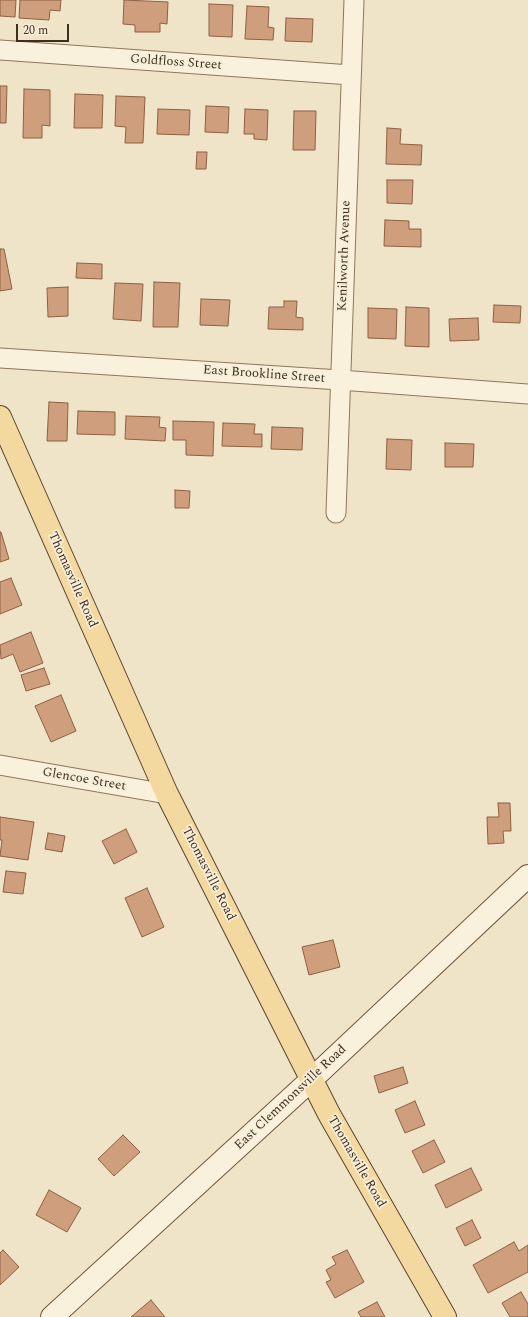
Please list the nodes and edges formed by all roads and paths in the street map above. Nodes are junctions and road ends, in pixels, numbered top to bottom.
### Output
1 (354, 0) edge
2 (0, 50) edge
3 (351, 75) junction
4 (0, 358) edge
5 (340, 380) junction
6 (528, 394) edge
7 (0, 417) edge
8 (336, 512) dead end
9 (0, 765) edge
10 (167, 794) junction
11 (528, 876) edge
12 (311, 1080) junction
13 (52, 1317) edge
14 (445, 1317) edge

1 - 3 street, Kenilworth Avenue
2 - 3 street, Goldfloss Street
3 - 5 street, Kenilworth Avenue
4 - 5 street, East Brookline Street
5 - 6 street, East Brookline Street
5 - 8 street, Kenilworth Avenue
7 - 10 main road, Thomasville Road
9 - 10 street, Glencoe Street
10 - 12 main road, Thomasville Road
11 - 12 main road, East Clemmonsville Road
12 - 13 main road, East Clemmonsville Road
12 - 14 main road, Thomasville Road

